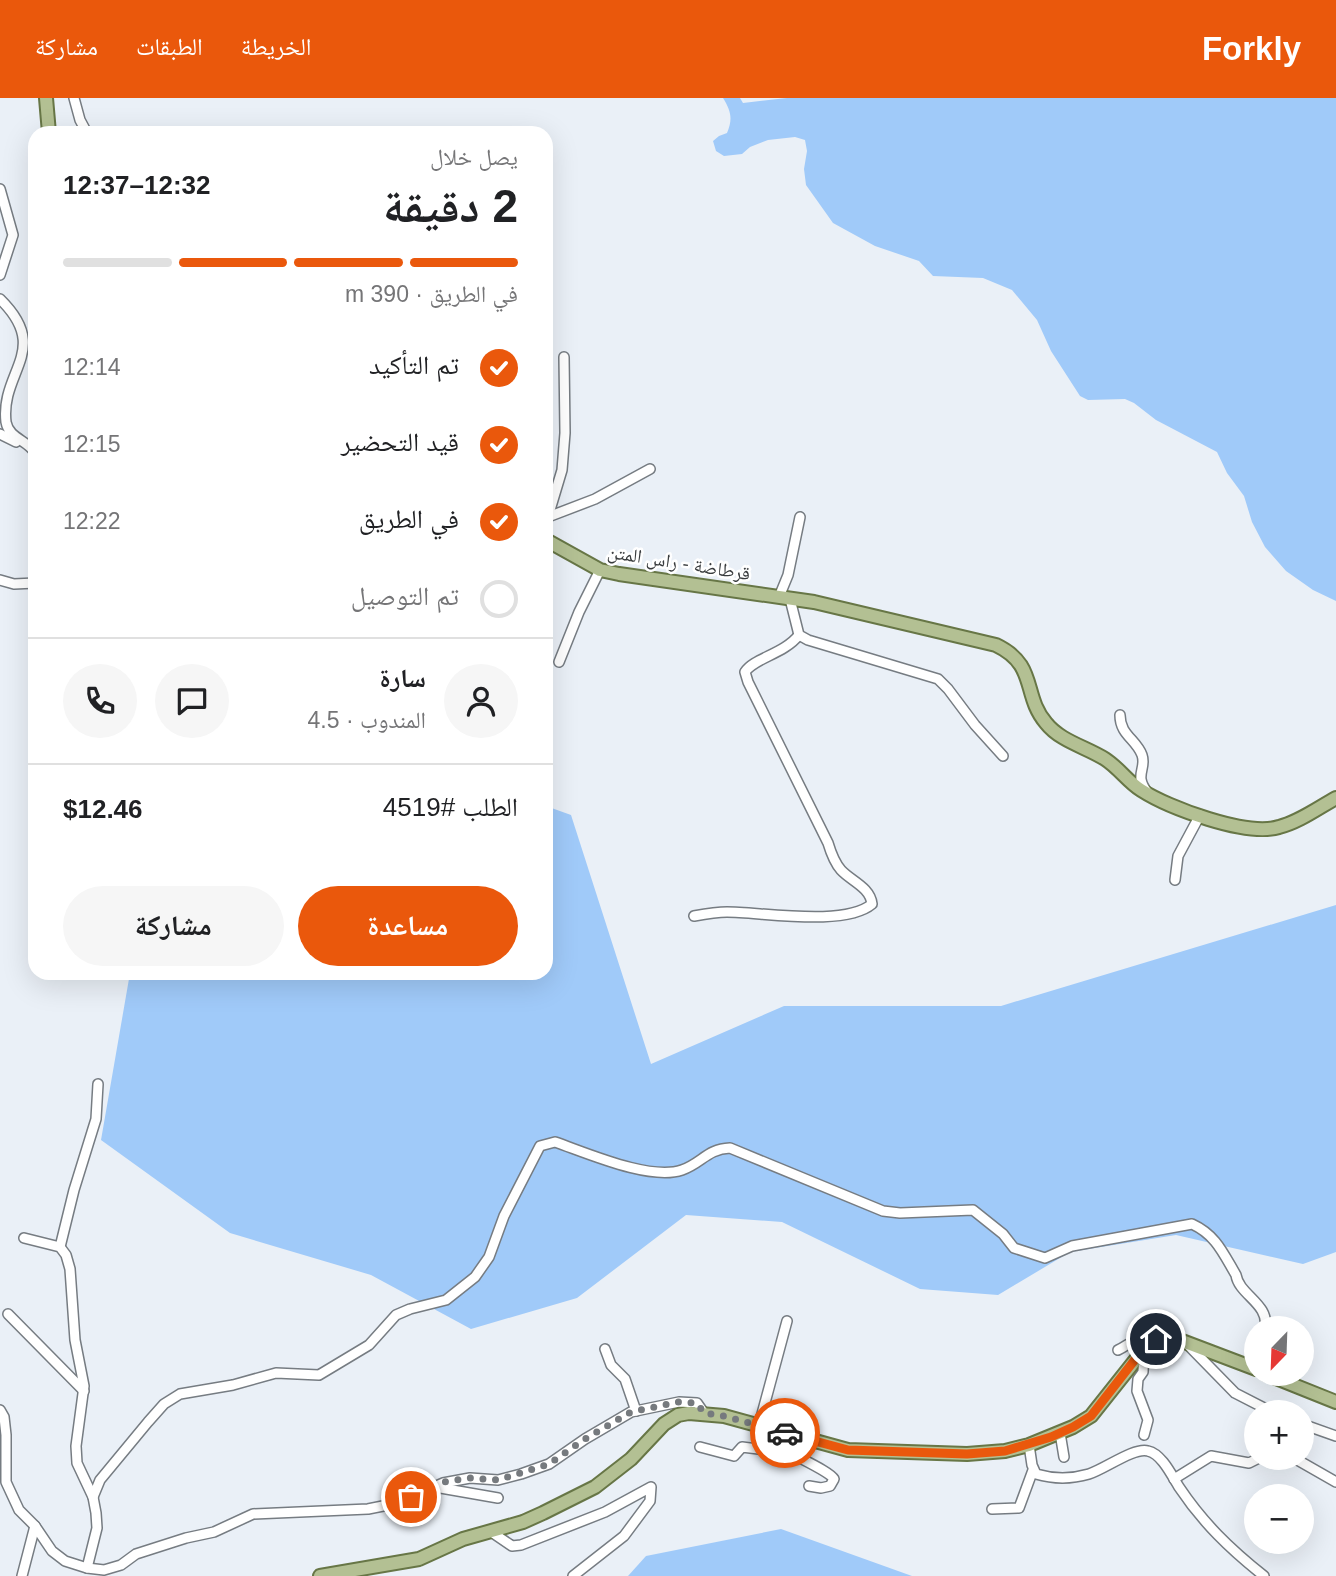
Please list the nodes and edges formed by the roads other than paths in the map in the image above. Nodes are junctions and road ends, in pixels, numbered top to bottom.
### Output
1 (46, 98) edge
2 (74, 98) edge
3 (48, 126) edge
4 (83, 126) edge
5 (0, 190) edge
6 (0, 275) edge
7 (0, 299) edge
8 (564, 357) dead end
9 (0, 434) edge
10 (28, 444) joint
11 (650, 469) dead end
12 (553, 495) edge
13 (553, 510) edge
14 (800, 517) dead end
15 (553, 544) edge
16 (600, 570) junction
17 (1, 582) edge
18 (28, 583) edge
19 (785, 598) junction
20 (799, 635) junction
21 (559, 662) dead end
22 (1120, 715) dead end
23 (1003, 756) dead end
24 (1152, 796) junction
25 (1336, 798) edge
26 (1200, 816) junction
27 (1175, 880) dead end
28 (694, 916) dead end
29 (98, 1084) dead end
30 (24, 1238) dead end
31 (60, 1247) junction
32 (8, 1314) dead end
33 (1265, 1316) edge
34 (787, 1321) dead end
35 (1186, 1342) junction
36 (1147, 1345) junction
37 (605, 1349) dead end
38 (1118, 1350) dead end
39 (1244, 1363) edge
40 (1299, 1386) edge
41 (84, 1391) junction
42 (1249, 1400) edge
43 (1336, 1402) edge
44 (0, 1410) edge
45 (636, 1411) junction
46 (704, 1413) junction
47 (759, 1425) junction
48 (1314, 1428) edge
49 (1060, 1433) junction
50 (1144, 1435) dead end
51 (1336, 1436) edge
52 (798, 1437) junction
53 (1029, 1445) junction
54 (700, 1447) dead end
55 (791, 1453) junction
56 (1064, 1457) dead end
57 (1244, 1462) edge
58 (1314, 1469) edge
59 (1033, 1470) junction
60 (1174, 1479) junction
61 (1336, 1482) edge
62 (809, 1486) dead end
63 (433, 1487) junction
64 (93, 1497) junction
65 (498, 1498) dead end
66 (992, 1509) dead end
67 (35, 1526) junction
68 (490, 1531) junction
69 (87, 1568) junction
70 (350, 1574) edge
71 (22, 1576) edge
72 (320, 1576) edge
73 (573, 1576) edge
74 (1264, 1576) edge

1 - 3 main road
2 - 4 street
5 - 6 street
7 - 10 street
8 - 12 street
9 - 10 street
11 - 13 street
14 - 19 street
15 - 16 main road, قرطاضة - راس المتن
16 - 19 main road, قرطاضة - راس المتن
16 - 21 street
17 - 18 street
19 - 20 street
19 - 24 main road, قرطاضة - راس المتن
20 - 23 street
20 - 28 street
22 - 24 street
24 - 26 main road, قرطاضة - راس المتن
25 - 26 main road, قرطاضة - راس المتن
26 - 27 street
29 - 31 street
30 - 31 street
31 - 41 street
32 - 41 street
33 - 64 street
34 - 47 street
35 - 36 main road
35 - 39 main road
35 - 42 street
36 - 38 street
36 - 49 main road
36 - 50 street
37 - 45 street
40 - 43 main road
41 - 64 street
44 - 67 street
45 - 46 street
45 - 63 street
46 - 47 main road
46 - 68 main road
47 - 52 main road
48 - 51 street
49 - 53 main road
49 - 56 street
52 - 53 main road
52 - 55 street
53 - 59 street
54 - 55 street
55 - 62 street
57 - 60 street
58 - 61 street
59 - 60 street
59 - 66 street
60 - 74 street
63 - 65 street
63 - 69 street
64 - 69 street
67 - 69 street
67 - 71 street
68 - 70 main road
68 - 73 street
70 - 72 main road

